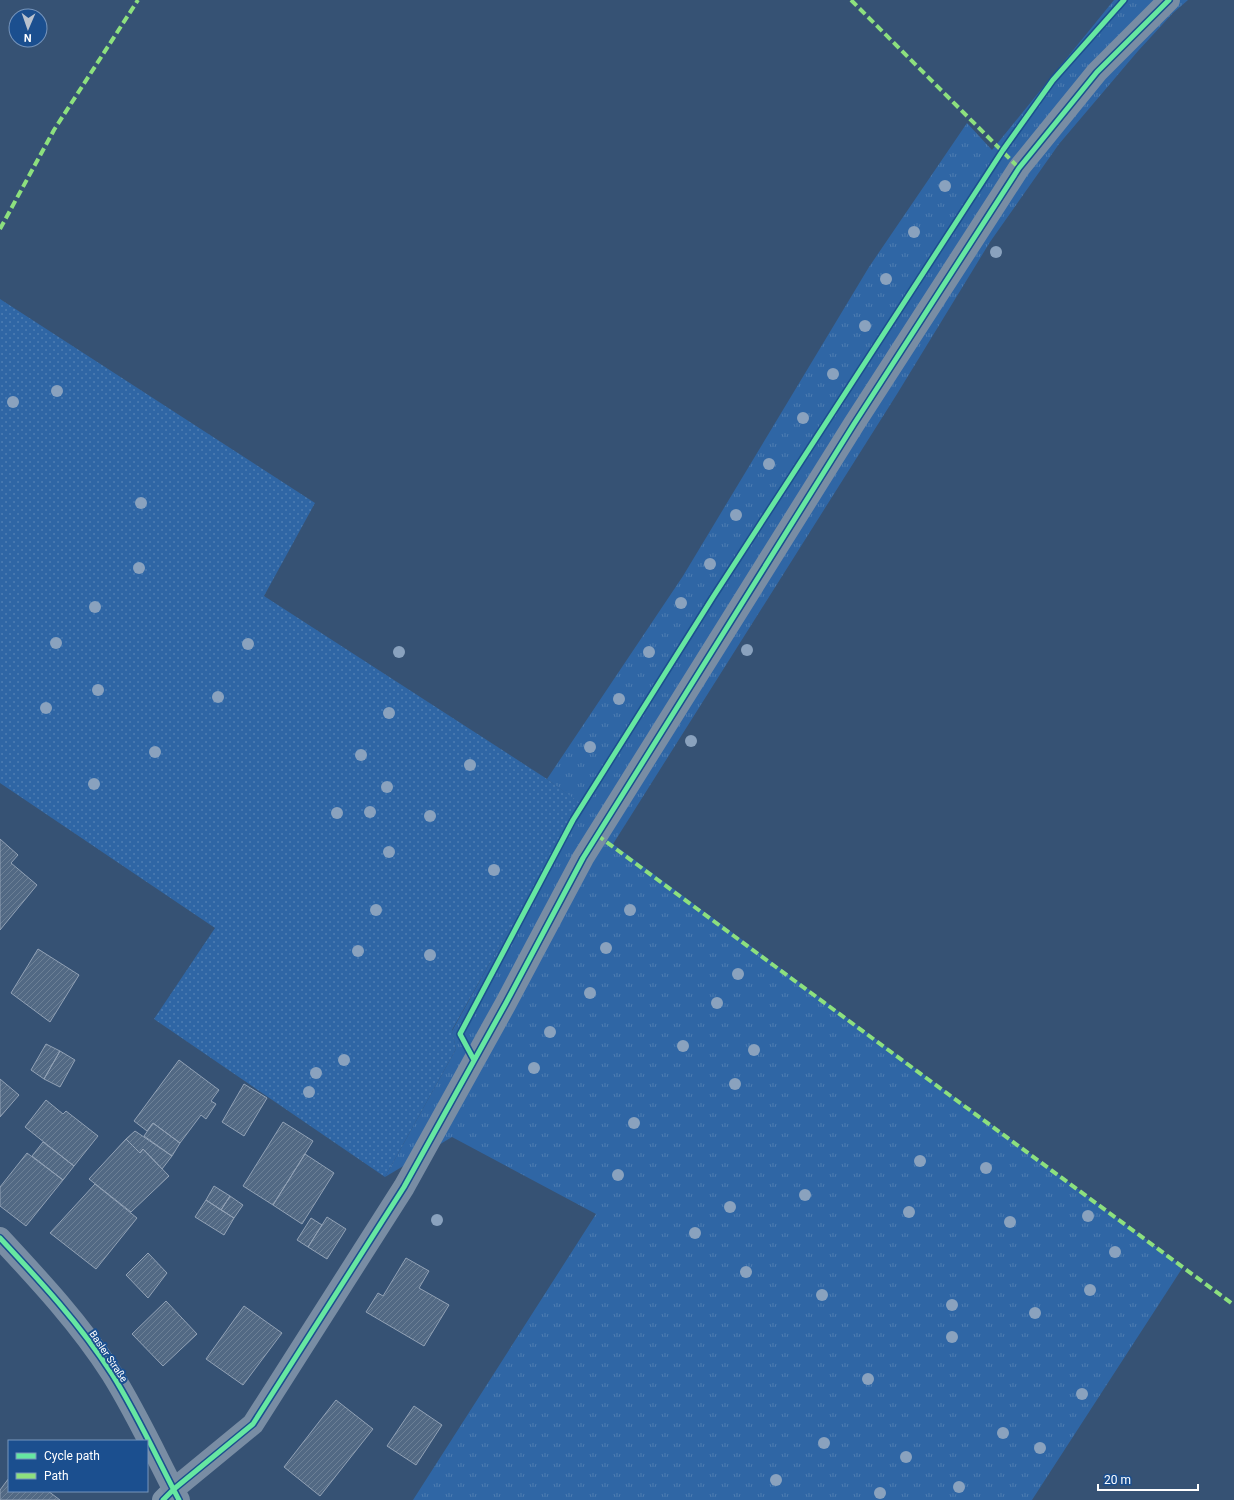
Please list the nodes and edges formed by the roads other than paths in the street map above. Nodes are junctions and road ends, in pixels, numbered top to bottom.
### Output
1 (1169, 0) edge
2 (0, 1238) edge
3 (147, 1440) edge
4 (148, 1442) edge
5 (172, 1496) edge

1 - 5 street
2 - 3 street, Basler Straße
4 - 5 street, Basler Straße

